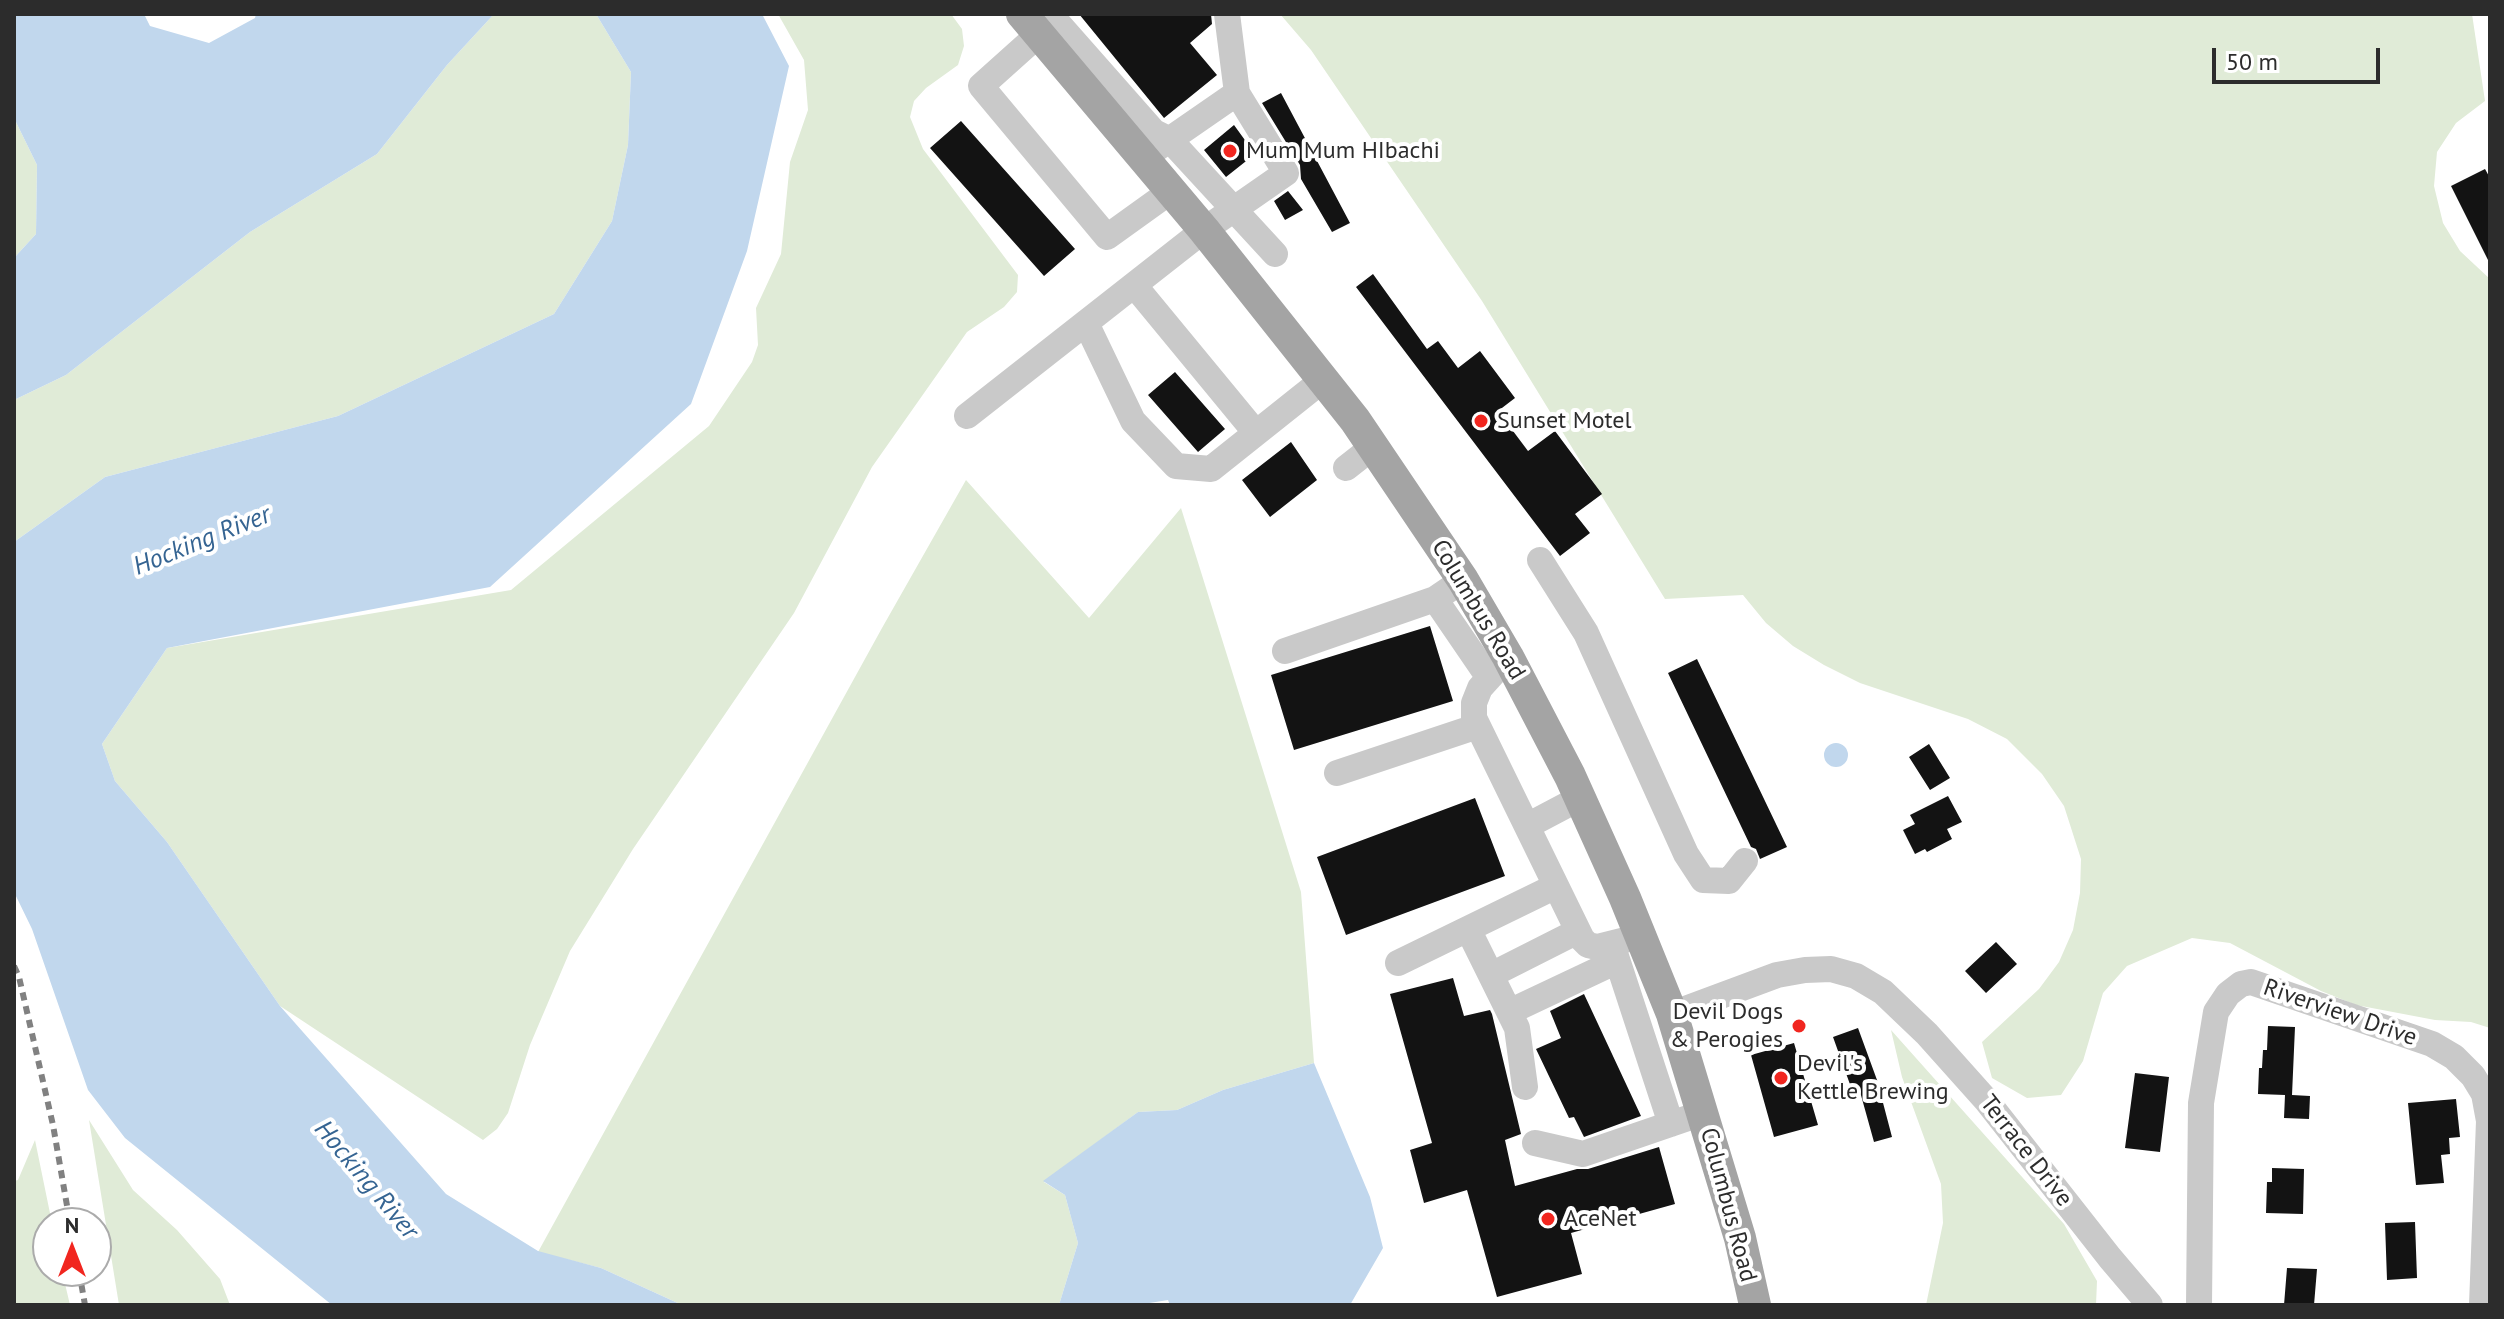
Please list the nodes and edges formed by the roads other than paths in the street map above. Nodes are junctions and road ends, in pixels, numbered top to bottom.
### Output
1 (1227, 14) edge
2 (1030, 24) edge
3 (1237, 93) junction
4 (1170, 140) junction
5 (1143, 158) junction
6 (1171, 191) junction
7 (1234, 209) junction
8 (1204, 230) junction
9 (1275, 254) dead end
10 (1134, 285) junction
11 (1086, 323) junction
12 (1324, 379) junction
13 (967, 416) dead end
14 (1256, 433) junction
15 (1374, 446) junction
16 (1346, 468) dead end
17 (1540, 560) dead end
18 (1463, 580) junction
19 (1435, 599) junction
20 (1285, 651) dead end
21 (1499, 668) junction
22 (1478, 726) junction
23 (1337, 773) dead end
24 (1580, 798) junction
25 (1527, 826) junction
26 (1745, 861) dead end
27 (1556, 886) junction
28 (1468, 929) junction
29 (1578, 931) junction
30 (1623, 947) junction
31 (1398, 963) dead end
32 (1491, 975) junction
33 (1509, 1012) junction
34 (1672, 1014) junction
35 (1525, 1087) dead end
36 (1704, 1113) junction
37 (1671, 1124) junction
38 (1535, 1143) dead end
39 (1755, 1305) edge
40 (2150, 1305) edge
41 (2199, 1305) edge
42 (2482, 1305) edge

1 - 3 street
2 - 4 street
2 - 5 main road, Columbus Road
2 - 6 street
3 - 4 street
3 - 7 street
4 - 5 street
4 - 7 street
5 - 6 main road, Columbus Road
6 - 8 main road, Columbus Road
7 - 8 street
7 - 9 street
8 - 10 street
8 - 12 main road, Columbus Road
10 - 11 street
10 - 14 street
11 - 13 street
11 - 14 street
12 - 14 street
12 - 15 main road, Columbus Road
15 - 16 street
15 - 18 main road, Columbus Road
17 - 26 street
18 - 19 street
18 - 21 main road, Columbus Road
19 - 20 street
19 - 21 street
21 - 22 street
21 - 24 main road, Columbus Road
22 - 23 street
22 - 25 street
24 - 25 street
24 - 30 main road, Columbus Road
25 - 27 street
27 - 28 street
27 - 29 street
28 - 31 street
28 - 32 street
29 - 30 street
29 - 32 street
30 - 33 street
30 - 34 main road, Columbus Road
30 - 37 street
32 - 33 street
33 - 35 street
34 - 36 main road, Columbus Road
34 - 40 street, Terrace Drive
36 - 37 street
36 - 39 main road, Columbus Road
37 - 38 street
41 - 42 street, Riverview Drive

